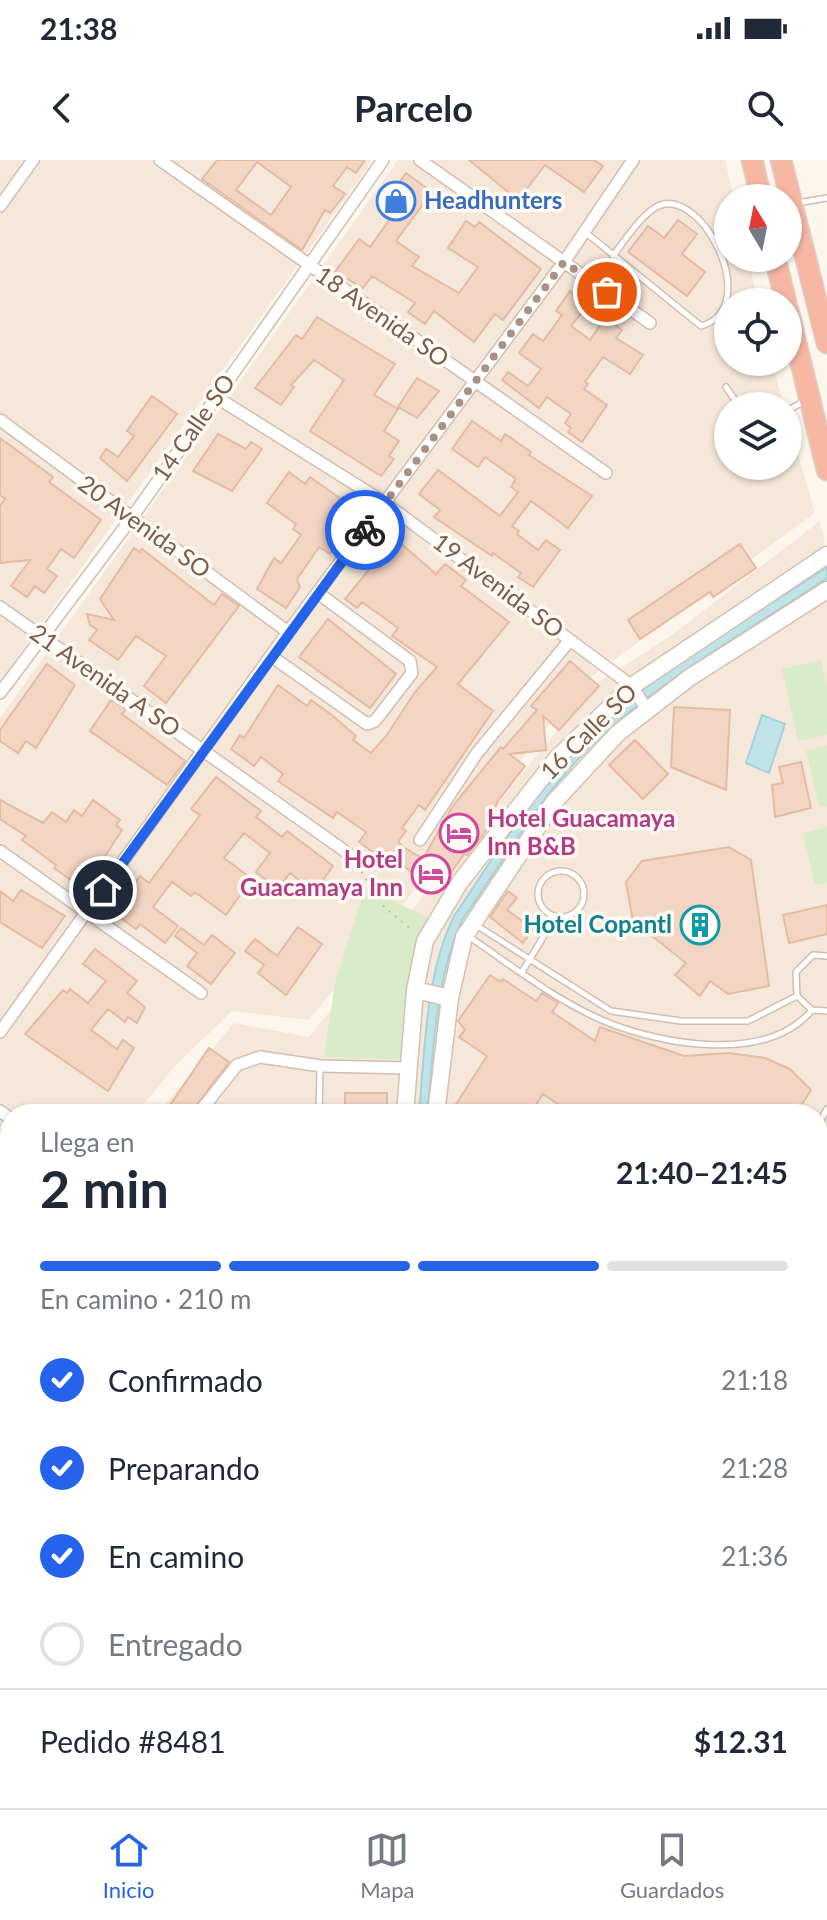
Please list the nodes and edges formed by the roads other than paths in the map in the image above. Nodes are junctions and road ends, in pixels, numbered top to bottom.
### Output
1 (33, 160) edge
2 (160, 160) edge
3 (383, 160) edge
4 (420, 160) edge
5 (633, 160) edge
6 (752, 160) edge
7 (781, 160) edge
8 (758, 184) edge
9 (787, 184) edge
10 (827, 198) edge
11 (802, 202) edge
12 (0, 206) edge
13 (584, 231) junction
14 (802, 244) edge
15 (613, 256) junction
16 (564, 262) junction
17 (308, 265) junction
18 (650, 323) dead end
19 (827, 343) edge
20 (802, 367) edge
21 (474, 382) junction
22 (726, 387) dead end
23 (729, 392) edge
24 (216, 397) junction
25 (810, 399) junction
26 (802, 403) edge
27 (0, 420) edge
28 (826, 466) edge
29 (606, 473) dead end
30 (385, 503) junction
31 (131, 519) junction
32 (827, 555) edge
33 (827, 590) edge
34 (318, 593) junction
35 (0, 607) edge
36 (288, 632) junction
37 (39, 636) junction
38 (570, 640) junction
39 (271, 656) junction
40 (633, 687) junction
41 (0, 693) edge
42 (647, 709) junction
43 (204, 750) junction
44 (420, 840) dead end
45 (0, 851) edge
46 (349, 854) road end
47 (86, 913) junction
48 (556, 916) junction
49 (468, 928) junction
50 (827, 956) edge
51 (531, 958) junction
52 (522, 972) junction
53 (419, 991) junction
54 (201, 993) dead end
55 (797, 996) junction
56 (447, 997) junction
57 (812, 1010) junction
58 (611, 1011) junction
59 (827, 1011) edge
60 (604, 1021) junction
61 (0, 1032) edge
62 (321, 1066) junction
63 (408, 1068) junction
64 (206, 1104) edge
65 (319, 1104) edge
66 (406, 1104) edge
67 (437, 1104) edge

1 - 12 street
2 - 17 street, 18 Avenida SO
3 - 17 street, 14 Calle SO
4 - 16 street
5 - 13 street
6 - 8 highway
7 - 9 highway
10 - 11 lane
13 - 15 lane
13 - 16 street
14 - 19 highway
15 - 15 lane
16 - 18 street
16 - 21 street
17 - 21 street, 18 Avenida SO
17 - 24 street, 14 Calle SO
20 - 25 highway
21 - 29 street, 18 Avenida SO
21 - 30 street
22 - 23 lane
24 - 30 street, 19 Avenida SO
24 - 31 street, 14 Calle SO
25 - 26 lane
25 - 28 highway
27 - 31 street, 20 Avenida SO
30 - 34 street
30 - 38 street, 19 Avenida SO
31 - 36 street, 20 Avenida SO
31 - 37 street, 14 Calle SO
32 - 40 street, 16 Calle SO
33 - 42 street, 16 Calle SO
34 - 36 street
34 - 39 street
35 - 37 street, 21 Avenida A SO
36 - 39 street
37 - 41 street, 14 Calle SO
37 - 43 street, 21 Avenida A SO
38 - 40 street, 19 Avenida SO
38 - 44 street
39 - 43 street
40 - 42 street, 19 Avenida SO
40 - 53 street, 16 Calle SO
42 - 49 street, 16 Calle SO
43 - 46 street, 21 Avenida A SO
43 - 47 street
45 - 47 street
47 - 54 street
47 - 61 street
48 - 48 lane
48 - 51 lane
49 - 51 lane
49 - 52 lane
49 - 56 street, 16 Calle SO
50 - 55 lane
51 - 52 lane
51 - 58 lane
52 - 60 lane
53 - 56 street
53 - 63 street, 16 Calle SO
55 - 57 lane
55 - 58 lane
56 - 67 street, 16 Calle SO
57 - 59 lane
57 - 60 lane
58 - 60 lane
62 - 63 street
62 - 64 street
62 - 65 lane
63 - 66 street, 16 Calle SO

